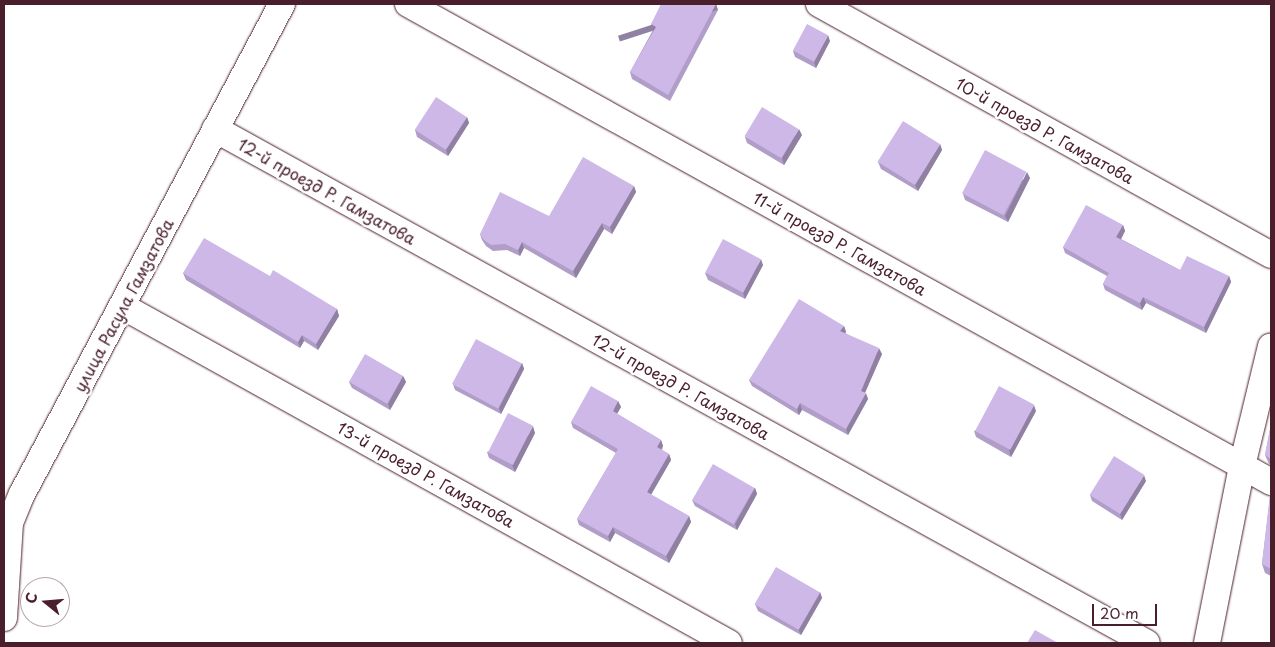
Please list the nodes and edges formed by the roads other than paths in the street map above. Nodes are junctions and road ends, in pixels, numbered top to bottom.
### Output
1 (282, 4) edge
2 (408, 4) edge
3 (819, 4) edge
4 (216, 129) junction
5 (1271, 256) edge
6 (122, 306) junction
7 (1271, 346) edge
8 (1242, 466) junction
9 (1271, 482) edge
10 (4, 618) edge
11 (729, 643) edge
12 (1147, 643) edge
13 (1207, 643) edge

1 - 4 street, улица Расула Гамзатова
2 - 8 street, 11-й проезд Р. Гамзатова
3 - 5 street, 10-й проезд Р. Гамзатова
4 - 6 street, улица Расула Гамзатова
4 - 12 street, 12-й проезд Р. Гамзатова
6 - 10 street, улица Расула Гамзатова
6 - 11 street, 13-й проезд Р. Гамзатова
7 - 8 street
8 - 9 street, 11-й проезд Р. Гамзатова
8 - 13 street

